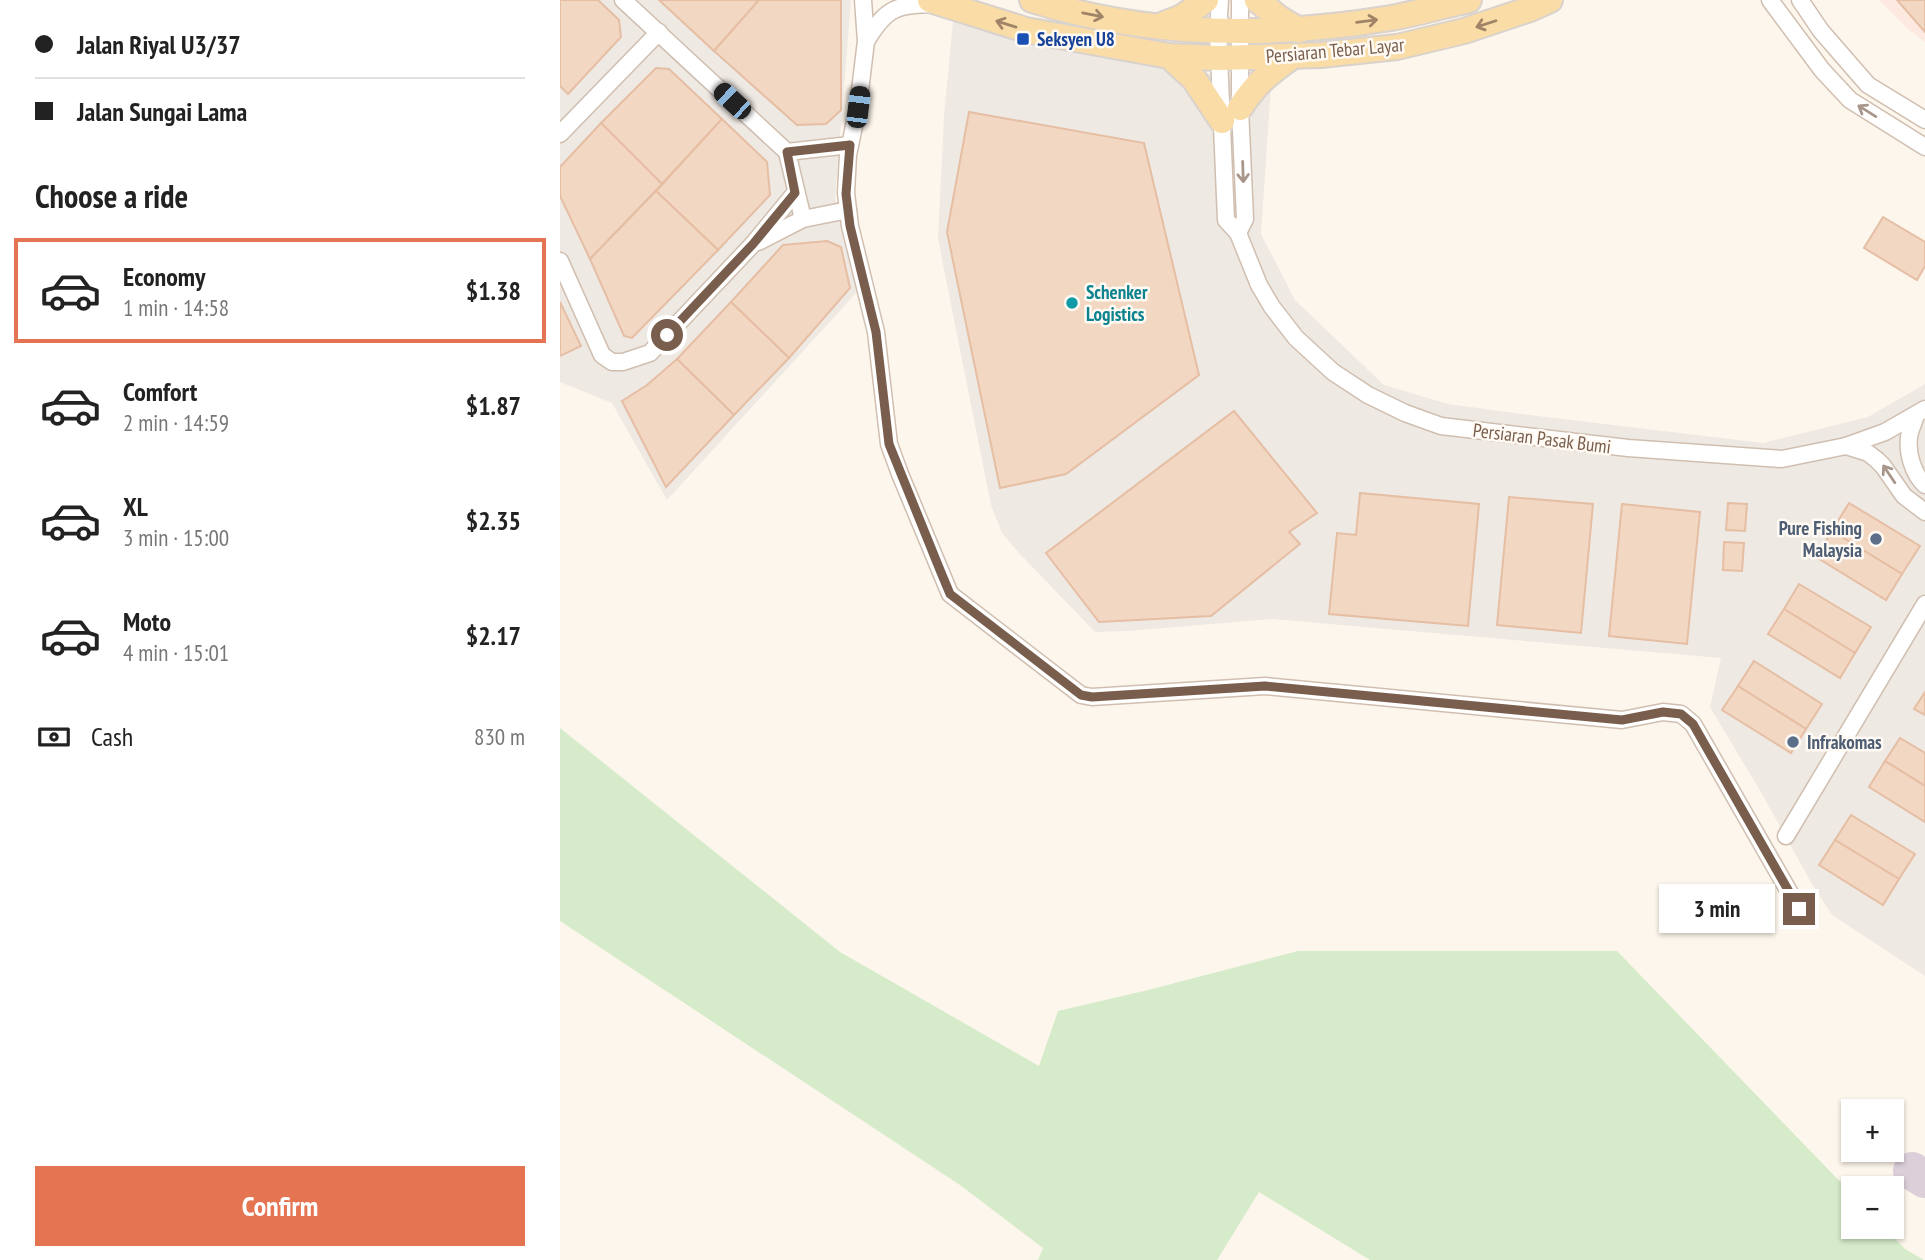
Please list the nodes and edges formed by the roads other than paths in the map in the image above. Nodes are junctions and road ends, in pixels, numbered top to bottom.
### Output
1 (623, 0) edge
2 (863, 0) edge
3 (1032, 0) edge
4 (1206, 0) edge
5 (1220, 0) edge
6 (1240, 0) edge
7 (1257, 0) edge
8 (1468, 0) edge
9 (1549, 0) edge
10 (1770, 0) edge
11 (1800, 0) edge
12 (935, 2) edge
13 (1156, 27) junction
14 (1299, 30) junction
15 (659, 32) junction
16 (1228, 32) junction
17 (866, 41) junction
18 (1169, 56) junction
19 (1294, 56) junction
20 (1229, 58) junction
21 (1231, 114) junction
22 (1925, 120) edge
23 (560, 134) edge
24 (850, 145) junction
25 (1925, 147) edge
26 (787, 152) junction
27 (795, 193) junction
28 (848, 211) junction
29 (803, 219) junction
30 (753, 244) junction
31 (560, 261) edge
32 (1921, 412) edge
33 (1846, 446) junction
34 (1925, 485) edge
35 (1925, 512) edge
36 (1925, 604) edge
37 (1786, 836) dead end
38 (1799, 909) dead end

1 - 15 street
2 - 17 street
3 -> 13 main road, Persiaran Tebar Layar
4 - 13 main road
5 - 16 street
6 - 16 street
7 - 14 main road
14 -> 8 main road, Persiaran Tebar Layar
9 -> 19 main road, Persiaran Tebar Layar
25 -> 10 street
11 - 22 street
12 - 17 street
18 -> 12 main road, Persiaran Tebar Layar
13 - 16 main road, Persiaran Tebar Layar
14 - 16 main road, Persiaran Tebar Layar
15 - 23 street
15 - 26 street
16 - 20 street, Persiaran Pasak Bumi
17 - 24 street
18 - 20 main road, Persiaran Tebar Layar
18 - 21 main road
19 - 20 main road, Persiaran Tebar Layar
19 - 21 main road
20 - 21 street, Persiaran Pasak Bumi
21 - 33 street, Persiaran Pasak Bumi
24 - 26 street
24 - 28 street
26 - 27 street
27 - 29 street
27 - 30 street
28 - 29 street
28 - 38 street
29 - 30 street
30 - 31 street
32 - 33 street, Persiaran Pasak Bumi
32 - 34 street
35 -> 33 street
36 - 37 street

